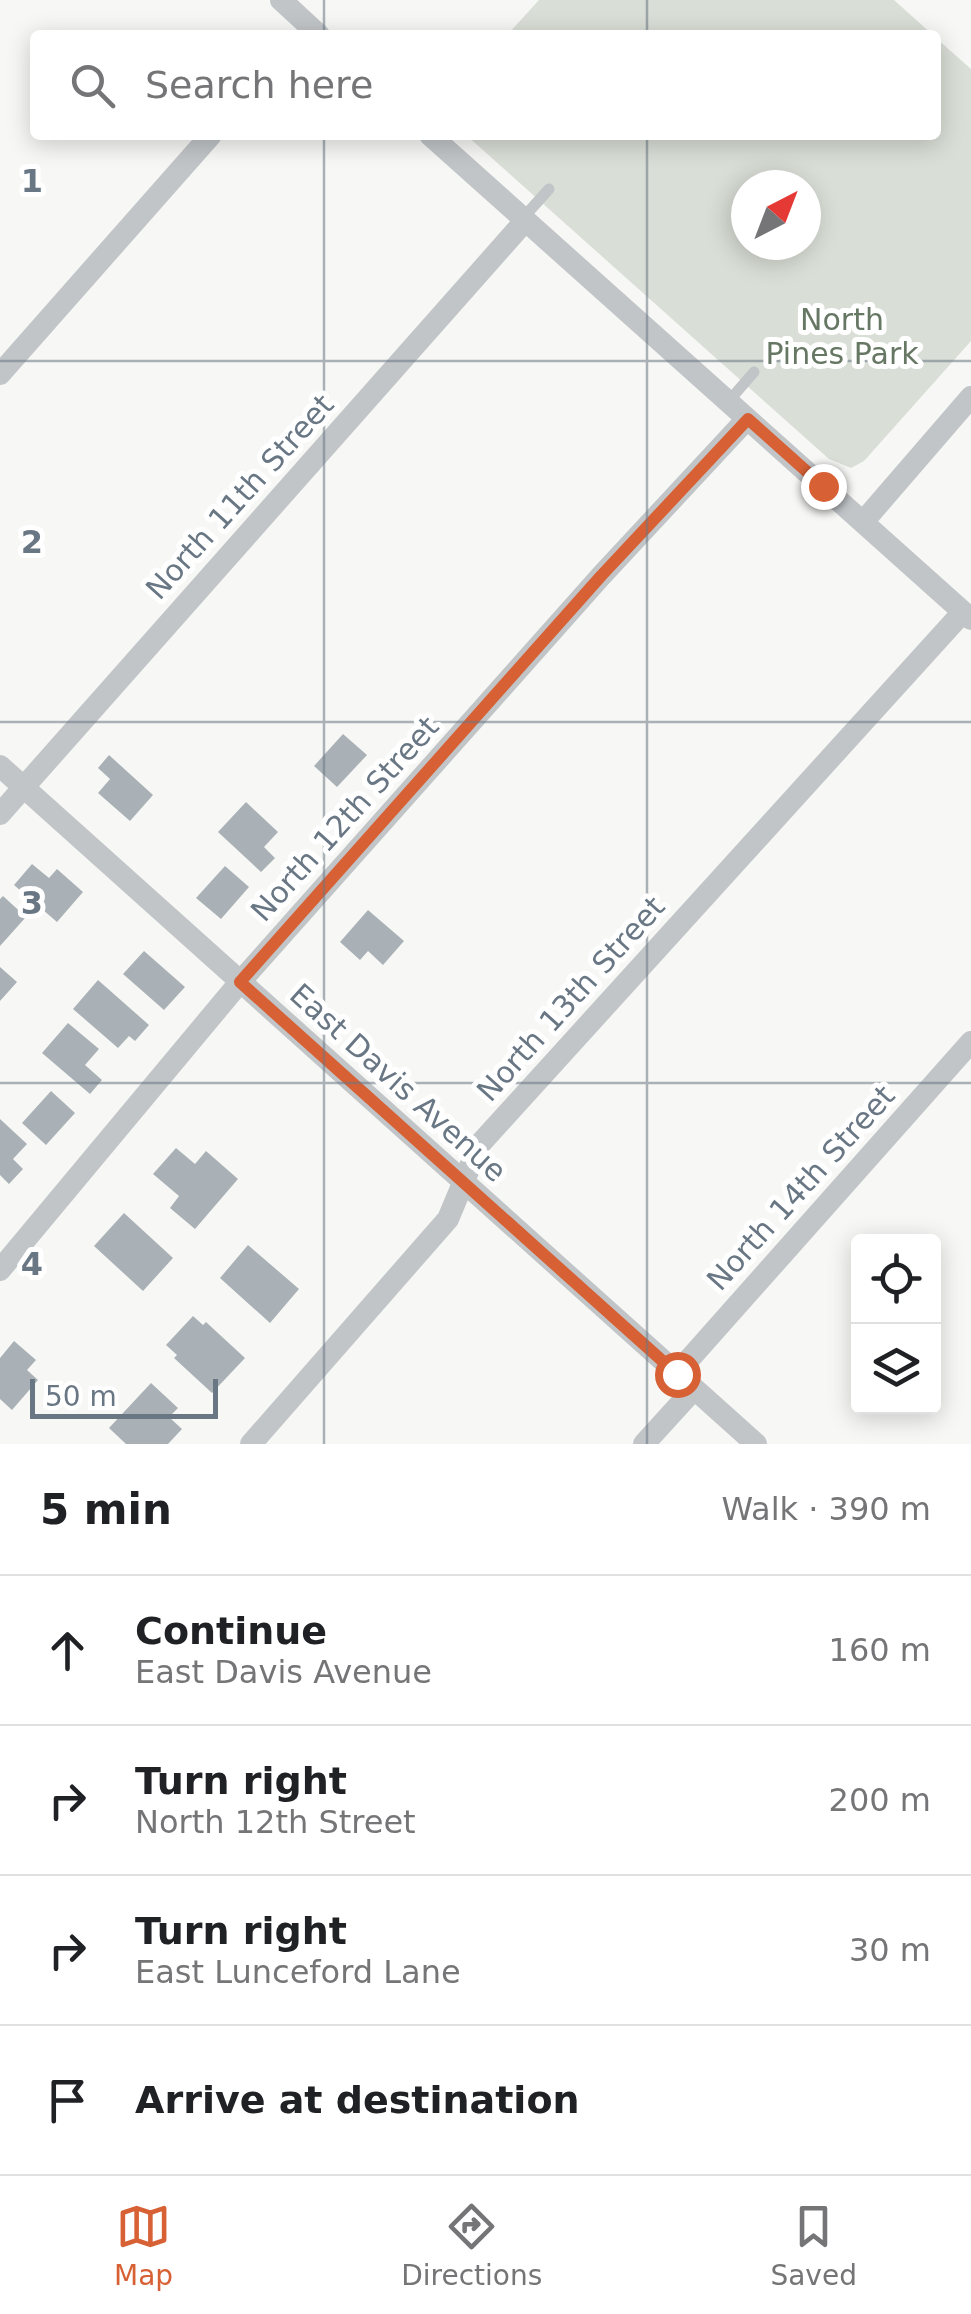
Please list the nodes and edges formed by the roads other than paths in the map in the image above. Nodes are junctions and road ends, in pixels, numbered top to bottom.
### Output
1 (281, 0) edge
2 (307, 30) edge
3 (207, 140) edge
4 (436, 140) edge
5 (549, 189) dead end
6 (524, 219) junction
7 (754, 372) dead end
8 (0, 374) edge
9 (971, 397) edge
10 (728, 402) junction
11 (748, 419) junction
12 (863, 522) junction
13 (967, 615) edge
14 (0, 766) edge
15 (23, 787) junction
16 (0, 814) edge
17 (240, 982) junction
18 (971, 1042) edge
19 (464, 1182) junction
20 (0, 1270) edge
21 (685, 1381) junction
22 (251, 1444) edge
23 (644, 1444) edge
24 (756, 1444) edge

1 - 2 street
3 - 8 street
4 - 6 street
5 - 6 lane
6 - 10 street
6 - 15 street, North 11th Street
7 - 10 lane
9 - 12 street
10 - 11 street
11 - 12 street
11 - 17 street, North 12th Street
12 - 13 street
13 - 19 street, North 13th Street
14 - 15 street, East Davis Avenue
15 - 16 street, North 11th Street
15 - 17 street, East Davis Avenue
17 - 19 street, East Davis Avenue
17 - 20 street, North 12th Street
18 - 21 street, North 14th Street
19 - 21 street, East Davis Avenue
19 - 22 street, North 13th Street
21 - 23 street, North 14th Street
21 - 24 street, East Davis Avenue

